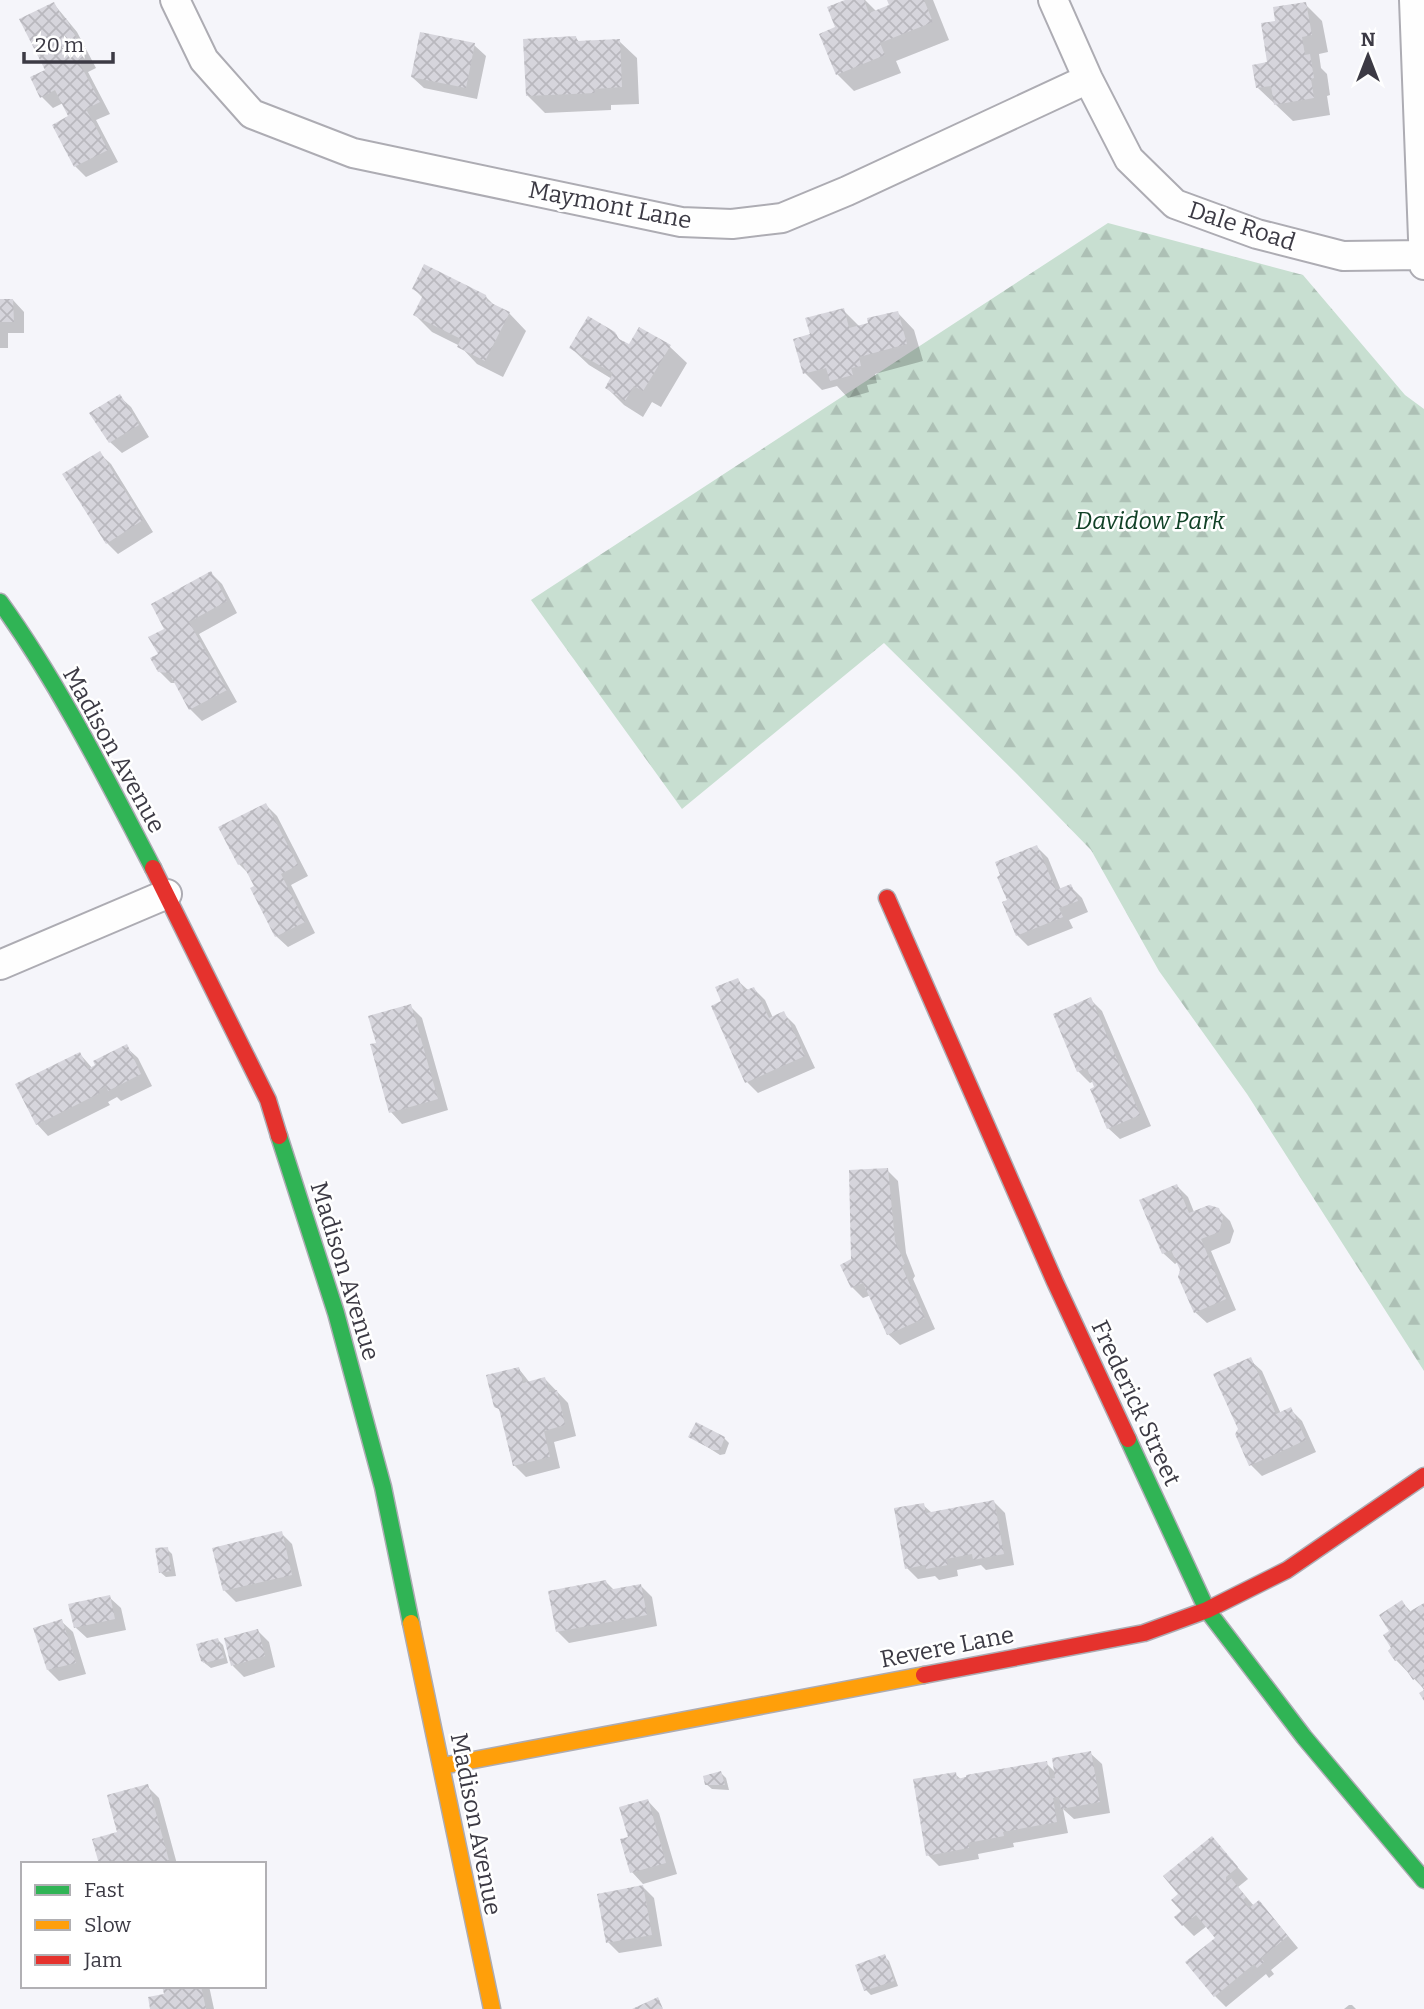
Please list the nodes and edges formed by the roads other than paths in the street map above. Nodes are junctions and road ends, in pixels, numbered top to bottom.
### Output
1 (175, 0) edge
2 (1053, 0) edge
3 (1414, 0) edge
4 (1088, 79) junction
5 (1423, 255) edge
6 (1424, 265) edge
7 (0, 603) edge
8 (167, 894) junction
9 (887, 898) dead end
10 (0, 965) edge
11 (1424, 1476) edge
12 (1207, 1610) junction
13 (442, 1766) junction
14 (1424, 1880) edge
15 (492, 2009) edge

1 - 4 street, Maymont Lane
2 - 4 street, Dale Road
3 - 5 street
4 - 5 street, Dale Road
5 - 6 street
7 - 8 street, Madison Avenue
8 - 10 street
8 - 13 street, Madison Avenue
9 - 12 street, Frederick Street
11 - 12 street, Revere Lane
12 - 13 street, Revere Lane
12 - 14 street, Frederick Street
13 - 15 street, Madison Avenue

